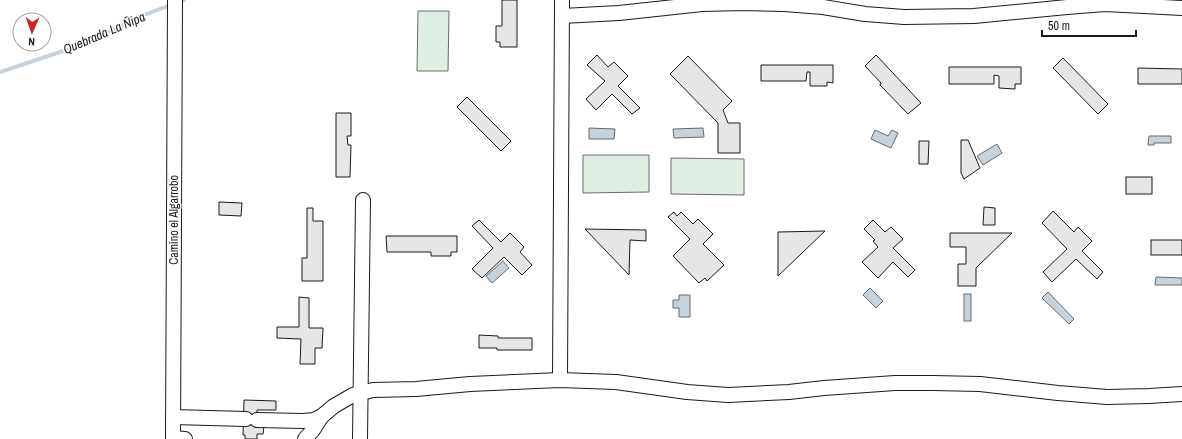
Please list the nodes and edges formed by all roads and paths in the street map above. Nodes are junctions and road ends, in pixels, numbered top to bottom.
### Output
1 (175, 0) edge
2 (562, 0) edge
3 (1182, 8) edge
4 (562, 16) junction
5 (363, 200) dead end
6 (560, 380) junction
7 (360, 393) junction
8 (1182, 394) edge
9 (322, 416) junction
10 (173, 417) junction
11 (177, 439) edge
12 (305, 439) edge
13 (316, 439) edge
14 (360, 439) edge

1 - 10 street, Camino el Algarrobo
2 - 4 street
3 - 4 street
4 - 6 street
5 - 7 street
6 - 7 street
6 - 8 street
7 - 9 street
7 - 14 street
9 - 10 street
9 - 12 street
9 - 13 street
10 - 11 street, Camino el Algarrobo

